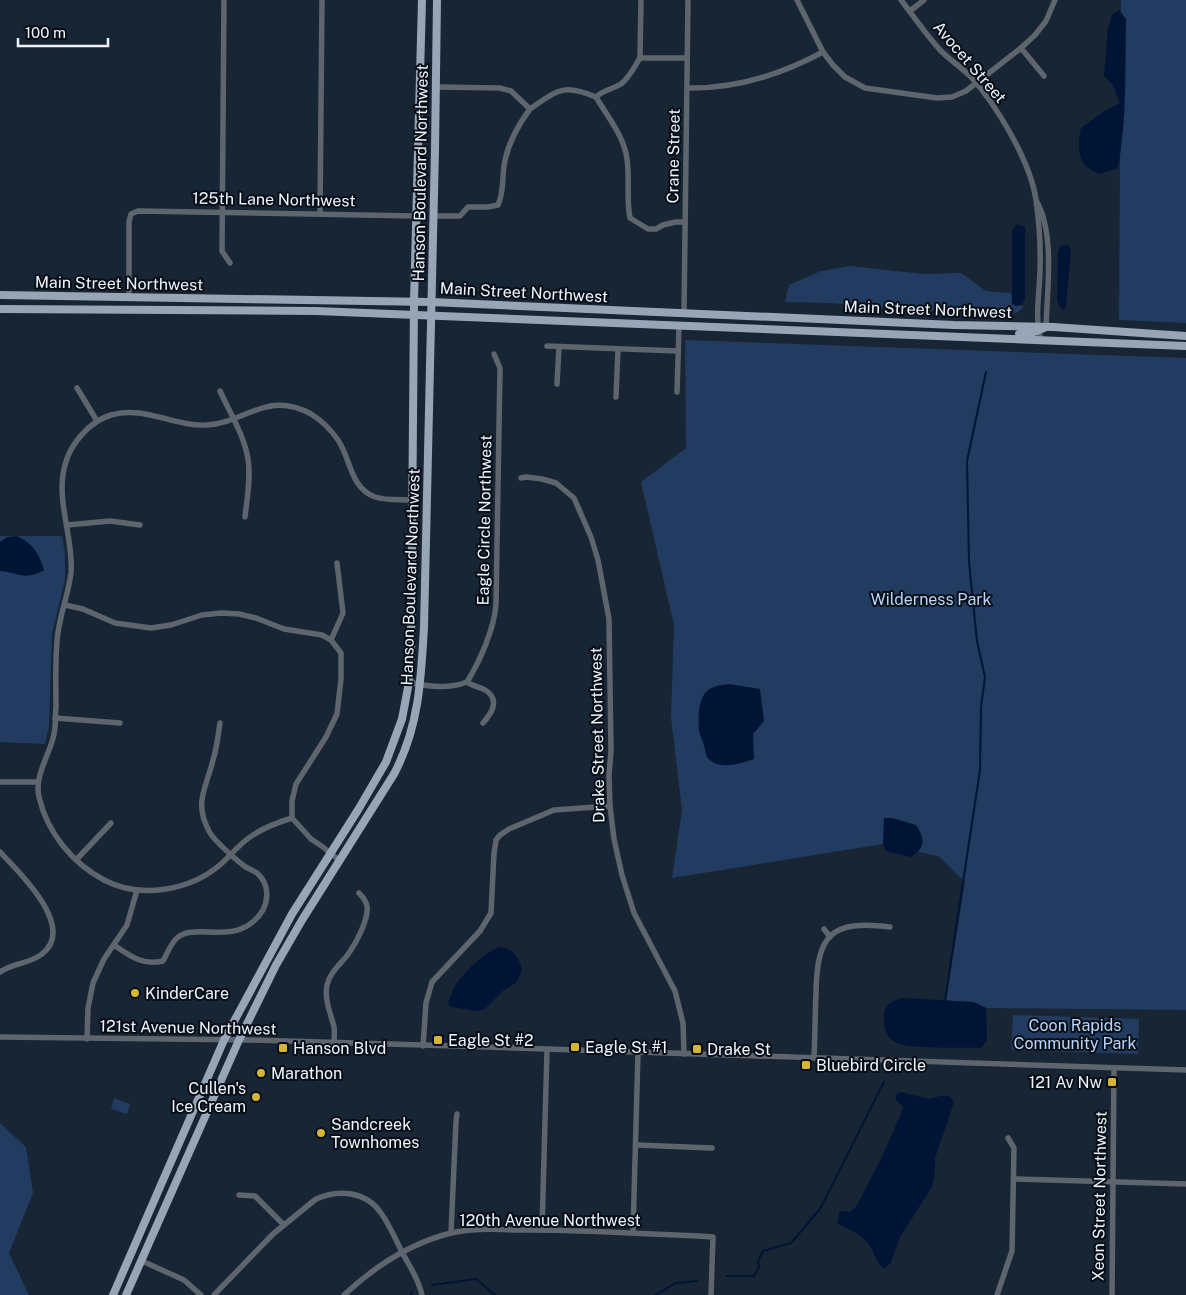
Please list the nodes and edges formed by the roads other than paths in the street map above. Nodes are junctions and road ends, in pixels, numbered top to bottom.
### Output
1 (224, 0) edge
2 (322, 0) edge
3 (422, 0) edge
4 (437, 0) edge
5 (640, 0) edge
6 (688, 0) edge
7 (797, 0) edge
8 (901, 0) edge
9 (924, 0) edge
10 (1055, 0) edge
11 (910, 11) junction
12 (1021, 48) junction
13 (823, 52) junction
14 (640, 58) junction
15 (688, 58) junction
16 (1044, 76) dead end
17 (976, 84) junction
18 (436, 87) junction
19 (688, 88) junction
20 (596, 97) junction
21 (530, 108) junction
22 (1036, 200) junction
23 (222, 212) junction
24 (320, 214) junction
25 (416, 216) junction
26 (434, 216) junction
27 (685, 222) junction
28 (230, 263) dead end
29 (0, 295) edge
30 (129, 297) junction
31 (414, 302) junction
32 (431, 302) junction
33 (0, 308) edge
34 (684, 313) junction
35 (414, 316) junction
36 (431, 317) junction
37 (679, 327) junction
38 (1046, 328) junction
39 (1038, 329) junction
40 (973, 336) junction
41 (1186, 336) edge
42 (1041, 340) junction
43 (547, 346) dead end
44 (1186, 346) edge
45 (559, 347) junction
46 (618, 349) junction
47 (678, 351) junction
48 (494, 354) dead end
49 (557, 384) dead end
50 (77, 388) dead end
51 (220, 391) dead end
52 (677, 392) dead end
53 (616, 397) dead end
54 (233, 419) junction
55 (97, 421) junction
56 (520, 478) dead end
57 (413, 500) junction
58 (245, 517) dead end
59 (67, 525) junction
60 (140, 525) dead end
61 (337, 563) dead end
62 (64, 605) junction
63 (331, 640) junction
64 (409, 682) junction
65 (467, 682) junction
66 (420, 685) junction
67 (55, 718) junction
68 (120, 723) dead end
69 (220, 723) dead end
70 (483, 723) dead end
71 (0, 782) edge
72 (38, 782) junction
73 (610, 806) junction
74 (292, 818) junction
75 (111, 823) dead end
76 (0, 852) edge
77 (230, 853) junction
78 (330, 853) junction
79 (76, 860) junction
80 (340, 861) junction
81 (137, 890) junction
82 (359, 893) dead end
83 (890, 927) dead end
84 (824, 929) dead end
85 (830, 937) junction
86 (114, 945) junction
87 (0, 972) edge
88 (0, 1037) edge
89 (87, 1039) junction
90 (224, 1040) junction
91 (239, 1040) junction
92 (334, 1043) junction
93 (423, 1046) junction
94 (547, 1050) junction
95 (638, 1052) junction
96 (684, 1054) junction
97 (814, 1058) junction
98 (1114, 1068) junction
99 (1186, 1070) edge
100 (458, 1114) dead end
101 (1008, 1138) dead end
102 (636, 1145) junction
103 (712, 1148) dead end
104 (1014, 1179) junction
105 (1112, 1181) junction
106 (1186, 1184) edge
107 (158, 1194) junction
108 (240, 1195) dead end
109 (284, 1225) junction
110 (542, 1230) junction
111 (452, 1233) junction
112 (633, 1233) junction
113 (402, 1252) junction
114 (142, 1261) junction
115 (113, 1295) edge
116 (118, 1295) edge
117 (126, 1295) edge
118 (202, 1295) edge
119 (214, 1295) edge
120 (344, 1295) edge
121 (422, 1295) edge
122 (711, 1295) edge
123 (997, 1295) edge
124 (1112, 1295) edge

1 - 23 street
2 - 24 street
3 - 25 main road, Hanson Boulevard Northwest
4 - 18 main road, Hanson Boulevard Northwest
5 - 14 street
6 - 15 street, Crane Street
7 - 13 street
8 - 11 street, Avocet Street
9 - 11 street
10 - 12 street
11 - 17 street, Avocet Street
12 - 16 street
12 - 17 street
13 - 17 street
13 - 19 street
14 - 15 street
14 - 20 street
15 - 19 street, Crane Street
17 - 22 street, Avocet Street
18 - 21 street
18 - 26 main road, Hanson Boulevard Northwest
19 - 27 street, Crane Street
20 - 21 street
20 - 27 street
21 - 26 street
22 - 38 street, Avocet Street
22 - 39 street, Avocet Street
23 - 24 street, 125th Lane Northwest
23 - 28 street
23 - 30 street, 125th Lane Northwest
24 - 25 street, 125th Lane Northwest
25 - 31 main road, Hanson Boulevard Northwest
26 - 32 main road, Hanson Boulevard Northwest
27 - 34 street, Crane Street
29 - 30 main road, Main Street Northwest
30 - 31 main road, Main Street Northwest
31 - 32 main road, Main Street Northwest
31 - 35 main road, Hanson Boulevard Northwest
32 - 34 main road, Main Street Northwest
32 - 36 main road, Hanson Boulevard Northwest
33 - 35 main road, Main Street Northwest
34 - 39 main road, Main Street Northwest
35 - 36 main road, Main Street Northwest
35 - 57 main road, Hanson Boulevard Northwest
36 - 37 main road, Main Street Northwest
36 - 66 main road, Hanson Boulevard Northwest
37 - 40 main road, Main Street Northwest
37 - 47 street
38 - 39 main road, Main Street Northwest
38 - 41 main road, Main Street Northwest
39 - 40 main road, Main Street Northwest
39 - 42 street, Avocet Street
40 - 42 main road, Main Street Northwest
42 - 44 main road, Main Street Northwest
43 - 45 street
45 - 46 street
45 - 49 street
46 - 47 street
46 - 53 street
47 - 52 street
48 - 65 street, Eagle Circle Northwest
50 - 55 street
51 - 54 street
54 - 55 street
54 - 57 street
54 - 58 street
55 - 59 street
56 - 73 street, Drake Street Northwest
57 - 64 main road, Hanson Boulevard Northwest
59 - 60 street
59 - 62 street
61 - 63 street
62 - 63 street
62 - 67 street
63 - 74 street
64 - 66 street
64 - 78 main road, Hanson Boulevard Northwest
65 - 66 street
65 - 70 street
66 - 80 main road, Hanson Boulevard Northwest
67 - 68 street
67 - 72 street
69 - 77 street
71 - 72 street
72 - 79 street
73 - 93 street
73 - 96 street, Drake Street Northwest
74 - 77 street
74 - 78 street
75 - 79 street
76 - 87 street
77 - 81 street
77 - 86 street
78 - 80 street
78 - 90 main road, Hanson Boulevard Northwest
79 - 81 street
80 - 91 main road, Hanson Boulevard Northwest
81 - 86 street
82 - 92 street
83 - 85 street
84 - 85 street
85 - 97 street
86 - 89 street
88 - 89 street, 121st Avenue Northwest
89 - 90 street, 121st Avenue Northwest
90 - 91 street, 121st Avenue Northwest
90 - 107 main road, Hanson Boulevard Northwest
91 - 92 street, 121st Avenue Northwest
91 - 114 main road, Hanson Boulevard Northwest
92 - 93 street, 121st Avenue Northwest
93 - 94 street, 121st Avenue Northwest
94 - 95 street, 121st Avenue Northwest
94 - 110 street
95 - 96 street, 121st Avenue Northwest
95 - 102 street
96 - 97 street, 121st Avenue Northwest
97 - 98 street, 121st Avenue Northwest
98 - 99 street, 121st Avenue Northwest
98 - 105 street, Xeon Street Northwest
100 - 111 street
101 - 104 street
102 - 103 street
102 - 112 street
104 - 105 street
104 - 123 street
105 - 106 street
105 - 124 street, Xeon Street Northwest
107 - 115 main road, Hanson Boulevard Northwest
107 - 116 main road
108 - 109 street
109 - 113 street
109 - 119 street
110 - 111 street, 120th Avenue Northwest
110 - 112 street, 120th Avenue Northwest
111 - 113 street, 120th Avenue Northwest
112 - 122 street, 120th Avenue Northwest
113 - 120 street, 120th Avenue Northwest
113 - 121 street
114 - 117 main road, Hanson Boulevard Northwest
114 - 118 street

